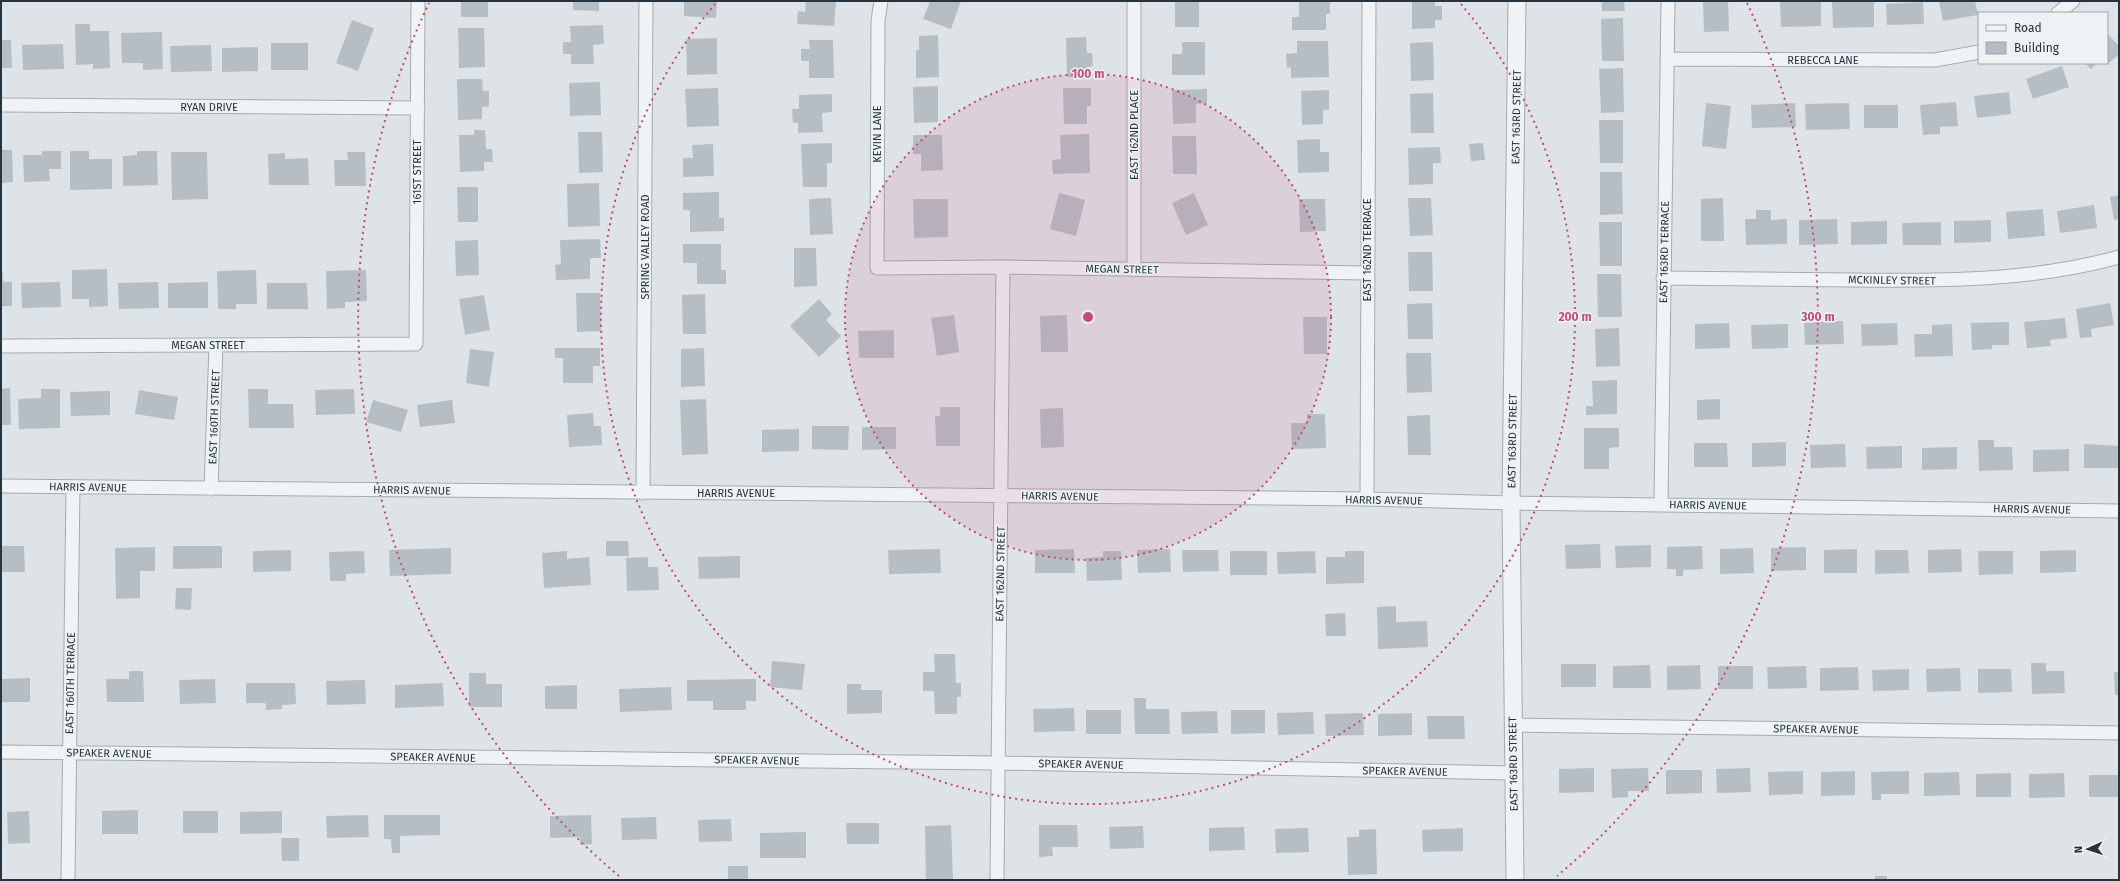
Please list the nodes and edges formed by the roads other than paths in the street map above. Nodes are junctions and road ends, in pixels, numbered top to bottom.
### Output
1 (418, 1) edge
2 (646, 1) edge
3 (882, 1) edge
4 (1134, 1) edge
5 (1369, 1) edge
6 (1517, 1) edge
7 (1668, 1) edge
8 (2073, 1) edge
9 (2059, 12) edge
10 (1978, 52) edge
11 (1667, 59) junction
12 (1, 105) edge
13 (418, 108) junction
14 (2119, 257) edge
15 (876, 268) joint
16 (1003, 268) junction
17 (1134, 270) junction
18 (1367, 273) junction
19 (1663, 278) junction
20 (416, 344) joint
21 (216, 345) junction
22 (1, 346) edge
23 (1, 486) edge
24 (72, 487) junction
25 (211, 489) junction
26 (643, 493) junction
27 (1001, 495) junction
28 (1367, 499) junction
29 (1512, 503) junction
30 (1661, 504) junction
31 (2119, 511) edge
32 (1513, 726) junction
33 (2119, 733) edge
34 (1, 752) edge
35 (69, 753) junction
36 (998, 763) junction
37 (1513, 773) junction
38 (68, 880) edge
39 (997, 880) edge
40 (1515, 880) edge

1 - 13 street, 161ST STREET
2 - 26 street, SPRING VALLEY ROAD
3 - 15 street, KEVIN LANE
4 - 17 street, EAST 162ND PLACE
5 - 18 street, EAST 162ND TERRACE
6 - 29 street, EAST 163RD STREET
7 - 11 street, EAST 163RD TERRACE
8 - 9 street
10 - 11 street, REBECCA LANE
11 - 19 street, EAST 163RD TERRACE
12 - 13 street, RYAN DRIVE
13 - 20 street, 161ST STREET
14 - 19 street, MCKINLEY STREET
15 - 16 street, MEGAN STREET
16 - 17 street, MEGAN STREET
16 - 27 street, EAST 162ND STREET
17 - 18 street, MEGAN STREET
18 - 28 street, EAST 162ND TERRACE
19 - 30 street, EAST 163RD TERRACE
20 - 21 street, MEGAN STREET
21 - 22 street, MEGAN STREET
21 - 25 street, EAST 160TH STREET
23 - 24 street, HARRIS AVENUE
24 - 25 street, HARRIS AVENUE
24 - 35 street, EAST 160TH TERRACE
25 - 26 street, HARRIS AVENUE
26 - 27 street, HARRIS AVENUE
27 - 28 street, HARRIS AVENUE
27 - 36 street, EAST 162ND STREET
28 - 29 street, HARRIS AVENUE
29 - 30 street, HARRIS AVENUE
29 - 32 street, EAST 163RD STREET
30 - 31 street, HARRIS AVENUE
32 - 33 street, SPEAKER AVENUE
32 - 37 street, EAST 163RD STREET
34 - 35 street, SPEAKER AVENUE
35 - 36 street, SPEAKER AVENUE
35 - 38 street, EAST 160TH TERRACE
36 - 37 street, SPEAKER AVENUE
36 - 39 street, EAST 162ND STREET
37 - 40 street, EAST 163RD STREET

